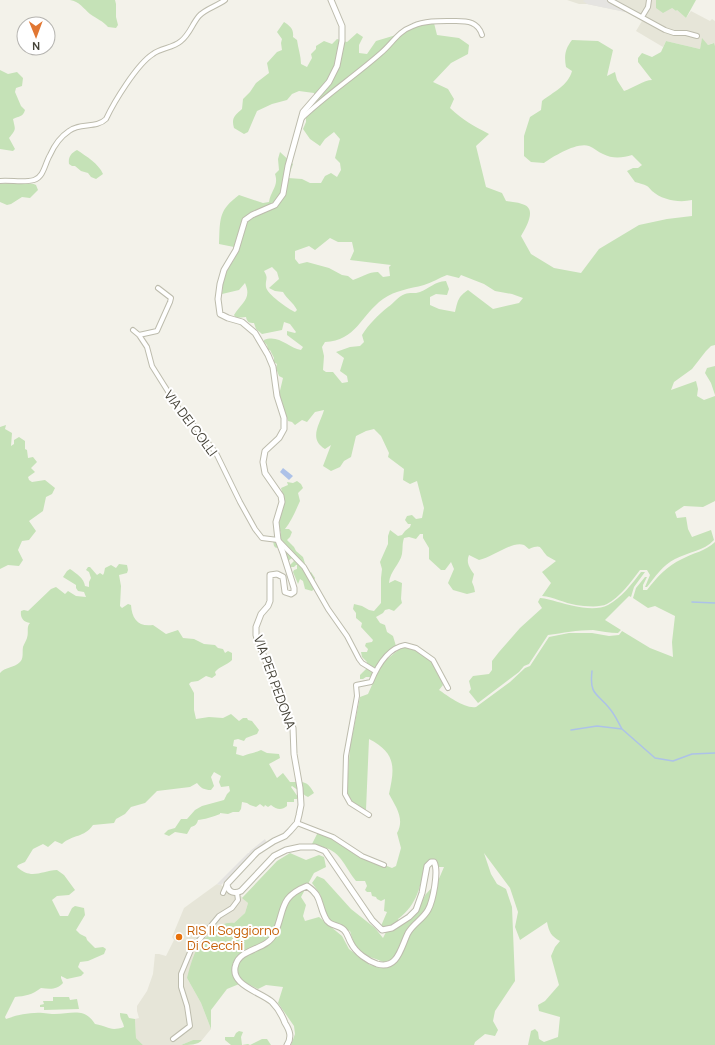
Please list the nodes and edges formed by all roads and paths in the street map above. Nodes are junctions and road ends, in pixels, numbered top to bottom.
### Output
1 (225, 0) edge
2 (332, 0) edge
3 (610, 0) edge
4 (649, 0) edge
5 (642, 17) junction
6 (482, 35) dead end
7 (697, 36) dead end
8 (300, 120) junction
9 (0, 181) edge
10 (158, 288) dead end
11 (133, 330) dead end
12 (139, 335) junction
13 (278, 540) junction
14 (376, 671) junction
15 (448, 688) dead end
16 (369, 815) dead end
17 (297, 823) junction
18 (384, 865) dead end
19 (227, 884) junction
20 (223, 893) dead end
21 (237, 893) junction
22 (173, 1038) dead end
23 (287, 1045) edge

1 - 9 street
2 - 8 street
3 - 5 street
4 - 5 street
5 - 7 street
6 - 8 street
8 - 13 street
10 - 12 street
11 - 12 street, VIA DEI COLLI
12 - 13 street, VIA DEI COLLI
13 - 14 street
13 - 17 street, VIA PER PEDONA
14 - 15 street
14 - 16 street
17 - 18 street
17 - 19 street
19 - 20 street
19 - 21 street
21 - 22 street
21 - 23 street

